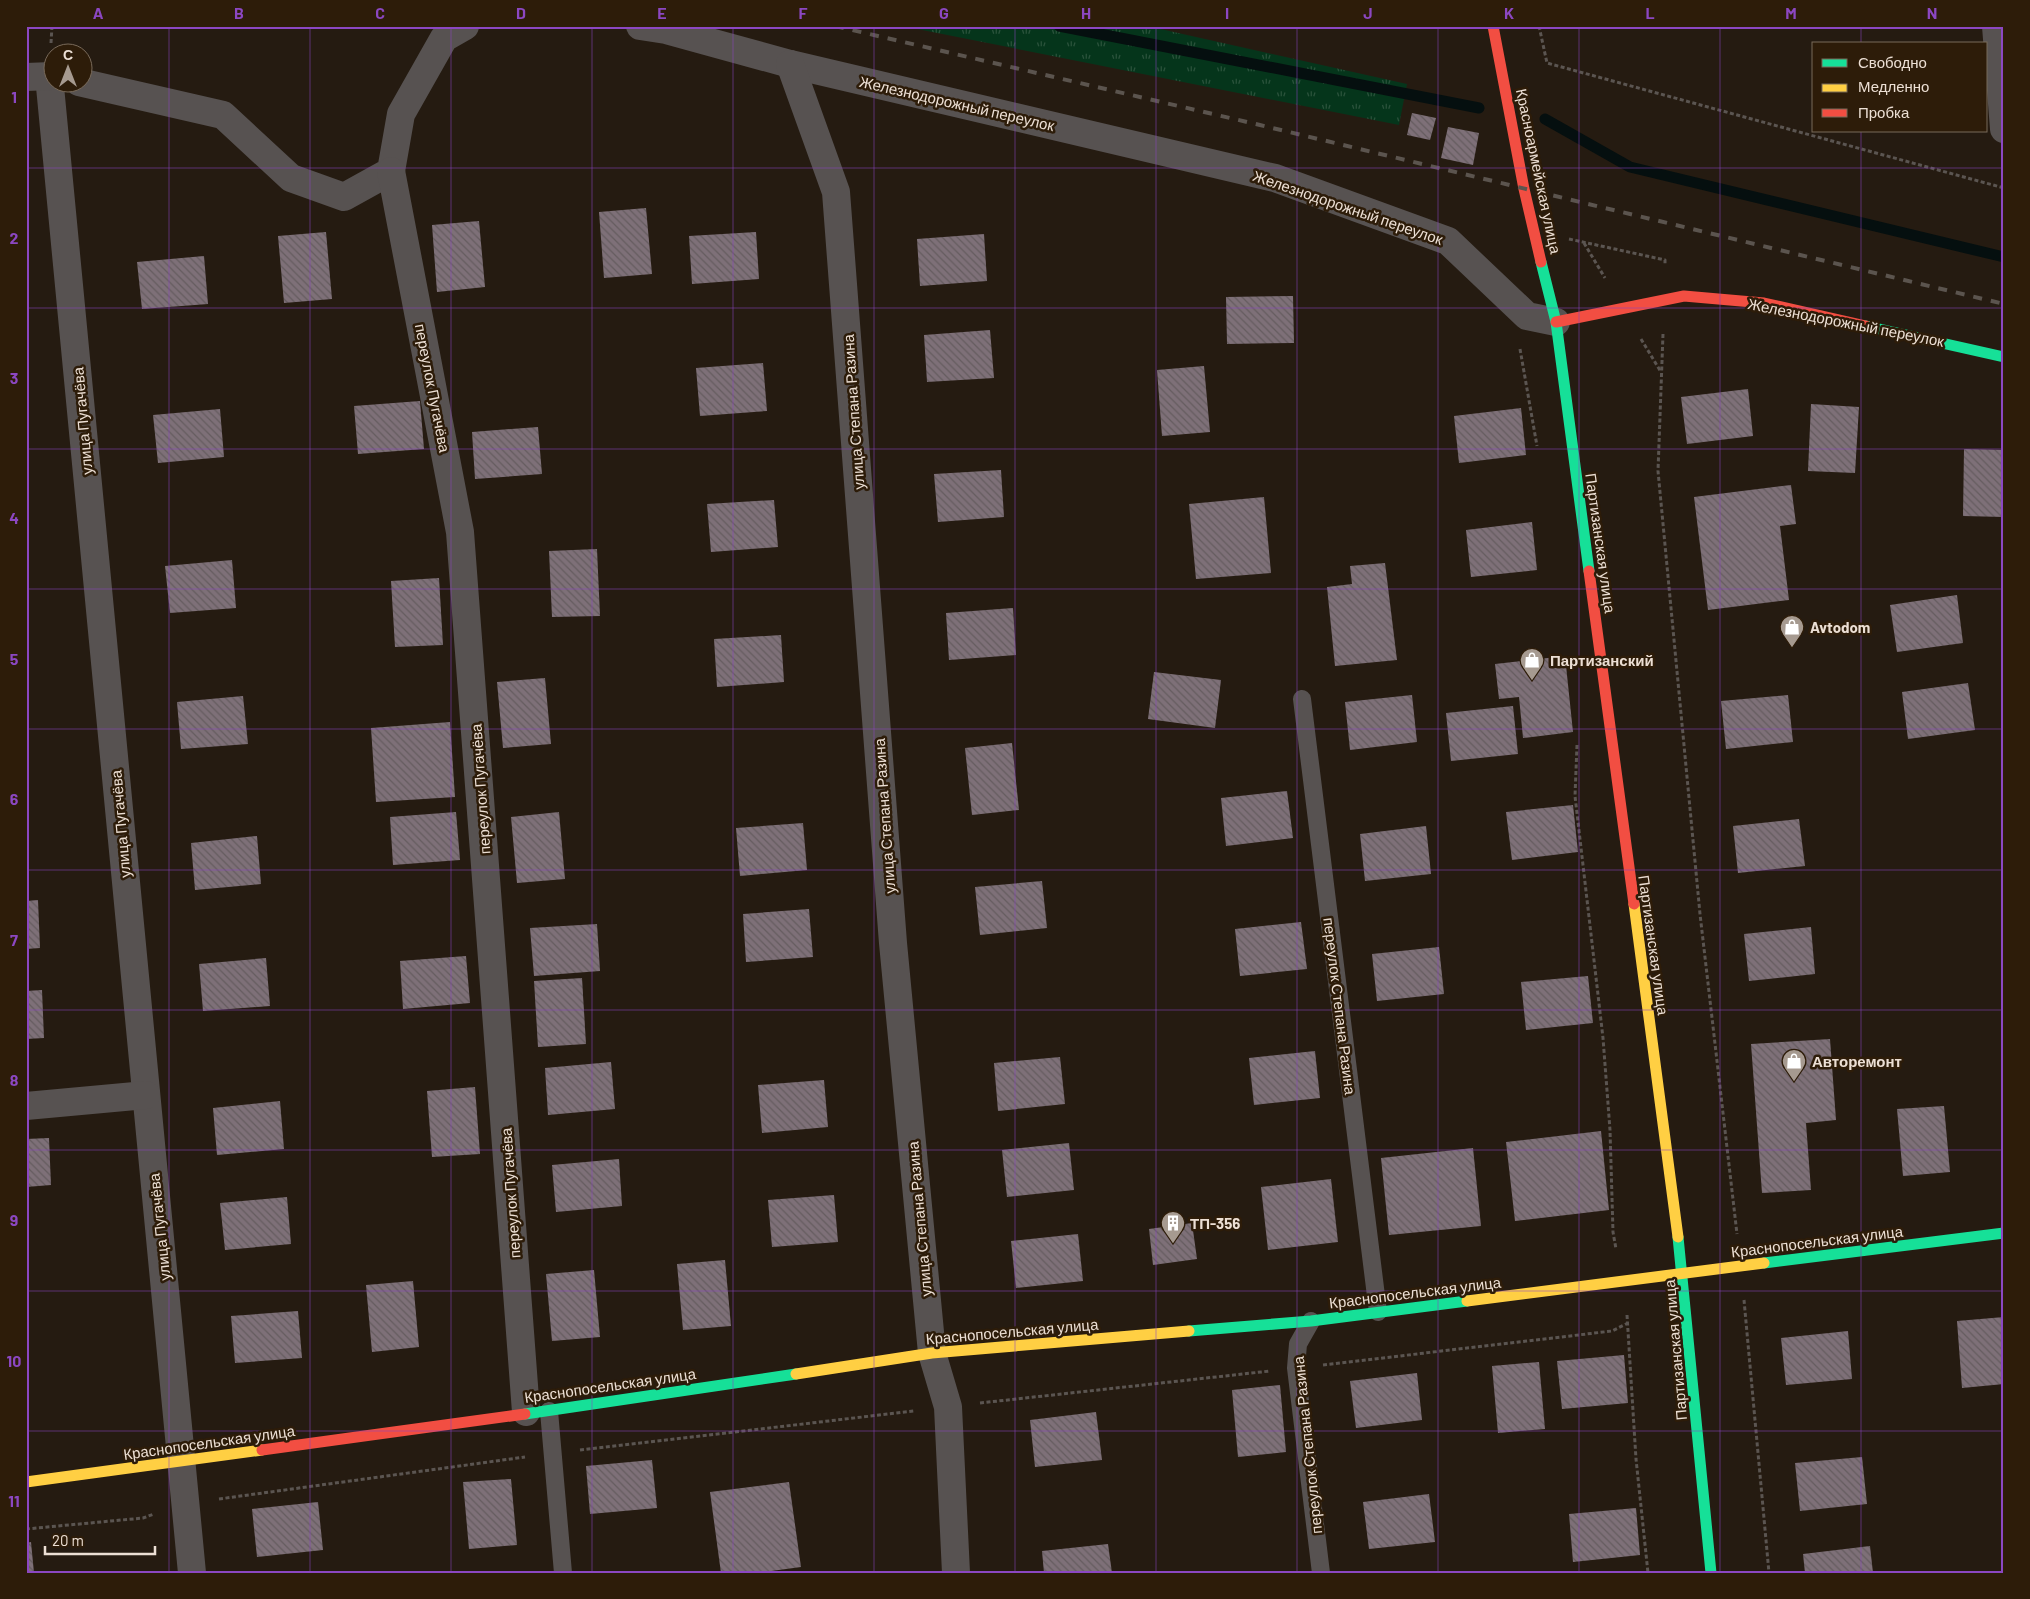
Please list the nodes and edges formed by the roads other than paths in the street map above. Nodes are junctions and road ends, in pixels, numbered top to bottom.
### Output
1 (464, 26) edge
2 (640, 26) edge
3 (1493, 26) edge
4 (1996, 26) edge
5 (790, 64) junction
6 (92, 85) edge
7 (45, 92) edge
8 (2004, 129) edge
9 (392, 172) junction
10 (1556, 322) junction
11 (2004, 357) edge
12 (1302, 699) dead end
13 (146, 1095) junction
14 (26, 1106) edge
15 (2004, 1233) edge
16 (1683, 1273) junction
17 (1378, 1312) junction
18 (1311, 1321) junction
19 (932, 1353) junction
20 (538, 1412) junction
21 (182, 1461) junction
22 (26, 1482) edge
23 (192, 1573) edge
24 (563, 1573) edge
25 (956, 1573) edge
26 (1321, 1573) edge
27 (1711, 1573) edge

1 - 9 street
2 - 5 street, Железнодорожный переулок
3 - 10 street, Красноармейская улица
4 - 8 street
5 - 10 street, Железнодорожный переулок
5 - 19 street, улица Степана Разина
6 - 9 street
7 - 13 street, улица Пугачёва
9 - 20 street, переулок Пугачёва
10 - 11 street, Железнодорожный переулок
10 - 16 street, Партизанская улица
12 - 17 lane, переулок Степана Разина
13 - 14 street
13 - 21 street, улица Пугачёва
15 - 16 street, Краснопосельская улица
16 - 17 street, Краснопосельская улица
16 - 27 street, Партизанская улица
17 - 18 street, Краснопосельская улица
18 - 19 street, Краснопосельская улица
18 - 26 lane, переулок Степана Разина
19 - 20 street, Краснопосельская улица
19 - 25 street, улица Степана Разина
20 - 21 street, Краснопосельская улица
20 - 24 lane, переулок Пугачёва
21 - 22 street, Краснопосельская улица
21 - 23 street, улица Пугачёва

